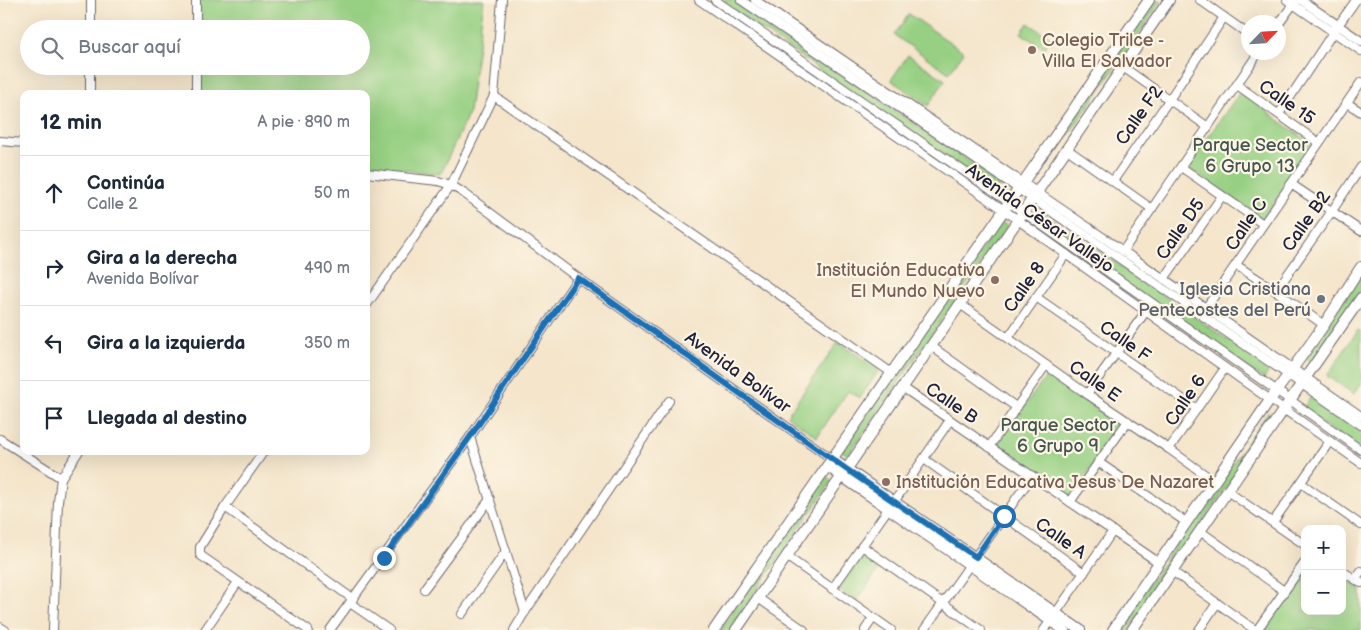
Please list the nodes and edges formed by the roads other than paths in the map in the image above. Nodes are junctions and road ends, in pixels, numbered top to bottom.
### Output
1 (91, 0) edge
2 (196, 0) edge
3 (502, 0) edge
4 (700, 0) edge
5 (715, 0) edge
6 (741, 0) edge
7 (755, 0) edge
8 (1149, 0) edge
9 (1169, 0) edge
10 (1200, 0) edge
11 (1301, 0) edge
12 (1356, 0) edge
13 (1292, 1) edge
14 (1284, 15) edge
15 (1224, 17) junction
16 (91, 20) edge
17 (196, 20) edge
18 (1335, 28) junction
19 (1241, 29) edge
20 (1361, 41) edge
21 (1361, 51) edge
22 (1254, 60) edge
23 (1123, 67) junction
24 (90, 75) edge
25 (196, 75) edge
26 (1361, 82) edge
27 (1237, 85) junction
28 (90, 90) edge
29 (196, 90) edge
30 (494, 96) junction
31 (1169, 100) junction
32 (1347, 103) junction
33 (1361, 112) edge
34 (1279, 114) junction
35 (1208, 127) junction
36 (0, 141) edge
37 (20, 143) edge
38 (1319, 143) junction
39 (1067, 149) junction
40 (1181, 167) junction
41 (1361, 167) edge
42 (370, 173) edge
43 (1112, 181) junction
44 (1290, 184) junction
45 (451, 185) junction
46 (1021, 186) junction
47 (1034, 195) junction
48 (1222, 196) junction
49 (1007, 206) junction
50 (1152, 209) junction
51 (1332, 211) junction
52 (1020, 216) junction
53 (1263, 224) junction
54 (1361, 231) edge
55 (1123, 251) junction
56 (1066, 254) junction
57 (1236, 265) junction
58 (1361, 267) edge
59 (578, 278) junction
60 (1164, 279) junction
61 (1276, 291) junction
62 (1036, 297) junction
63 (1361, 298) edge
64 (370, 300) edge
65 (960, 304) junction
66 (1206, 308) junction
67 (1146, 311) junction
68 (1324, 325) junction
69 (1008, 338) junction
70 (931, 346) junction
71 (1116, 354) junction
72 (1046, 365) junction
73 (1225, 368) junction
74 (1290, 371) junction
75 (892, 373) junction
76 (1303, 380) junction
77 (902, 388) junction
78 (1276, 390) junction
79 (1087, 394) junction
80 (1270, 400) junction
81 (1290, 400) junction
82 (669, 401) dead end
83 (1016, 407) junction
84 (1197, 409) junction
85 (1284, 409) junction
86 (1361, 416) edge
87 (950, 420) junction
88 (1128, 421) junction
89 (1361, 425) edge
90 (470, 437) junction
91 (0, 438) edge
92 (1330, 441) junction
93 (989, 446) junction
94 (1169, 449) junction
95 (1361, 450) edge
96 (20, 451) edge
97 (26, 455) edge
98 (76, 455) edge
99 (261, 455) edge
100 (924, 459) junction
101 (1098, 462) junction
102 (830, 463) junction
103 (1361, 463) edge
104 (844, 473) junction
105 (1032, 476) junction
106 (61, 478) junction
107 (1214, 481) junction
108 (1300, 483) junction
109 (1227, 491) junction
110 (490, 499) junction
111 (1070, 502) junction
112 (891, 506) junction
113 (225, 507) junction
114 (1004, 516) junction
115 (1186, 522) junction
116 (1273, 522) junction
117 (1361, 526) edge
118 (1113, 531) junction
119 (1200, 531) junction
120 (1301, 542) edge
121 (862, 546) junction
122 (506, 551) junction
123 (786, 556) junction
124 (973, 561) junction
125 (1158, 562) junction
126 (1301, 568) edge
127 (1172, 571) junction
128 (1361, 571) edge
129 (1084, 573) junction
130 (1346, 573) edge
131 (1358, 581) edge
132 (238, 582) junction
133 (424, 589) dead end
134 (832, 589) junction
135 (1284, 591) junction
136 (758, 598) junction
137 (351, 601) junction
138 (943, 603) junction
139 (1217, 603) junction
140 (525, 612) junction
141 (462, 614) dead end
142 (1053, 616) junction
143 (873, 618) junction
144 (0, 627) edge
145 (5, 630) edge
146 (53, 630) edge
147 (205, 630) edge
148 (308, 630) edge
149 (330, 630) edge
150 (389, 630) edge
151 (514, 630) edge
152 (714, 630) edge
153 (736, 630) edge
154 (804, 630) edge
155 (865, 630) edge
156 (891, 630) edge
157 (924, 630) edge
158 (981, 630) edge
159 (1044, 630) edge
160 (1064, 630) edge
161 (1080, 630) edge
162 (1113, 630) edge
163 (1132, 630) edge
164 (1199, 630) edge
165 (1256, 630) edge

1 - 16 street
2 - 17 street
3 - 30 street
4 - 49 street, Avenida César Vallejo
5 - 49 street, Avenida César Vallejo
6 - 46 street, Avenida César Vallejo
7 - 46 street, Avenida César Vallejo
8 - 46 street
9 - 23 street
10 - 15 street
11 - 18 street
12 - 18 street
13 - 14 street
13 - 18 street
15 - 19 street
15 - 31 street, Calle F2
18 - 20 street
18 - 21 street
18 - 34 street
22 - 27 street
23 - 31 street
23 - 39 street
24 - 28 street
25 - 29 street
26 - 32 street, Calle C
27 - 34 street, Calle 15
27 - 35 street
30 - 45 street
30 - 75 street
31 - 35 street
31 - 43 street, Calle F2
32 - 33 street
32 - 38 street, Calle C
34 - 38 street, Calle 15
35 - 40 street
36 - 37 street
38 - 44 street, Calle C
39 - 43 street
39 - 47 street
40 - 48 street
40 - 50 street
41 - 51 street, Calle B2
42 - 45 street, Avenida Bolívar
43 - 50 street
44 - 51 street
44 - 53 street, Calle C
45 - 59 street, Avenida Bolívar
45 - 64 street
46 - 47 street, Avenida César Vallejo
46 - 49 street
47 - 52 street
47 - 55 street, Avenida César Vallejo
47 - 74 street, Avenida César Vallejo
48 - 53 street
48 - 60 street, Calle D5
49 - 52 street, Avenida César Vallejo
49 - 75 street
50 - 55 street
51 - 54 street
51 - 61 street, Calle B2
52 - 56 street, Avenida César Vallejo
52 - 65 street
52 - 78 street, Avenida César Vallejo
53 - 57 street, Calle C
55 - 60 street, Avenida César Vallejo
56 - 62 street, Calle 8
56 - 67 street, Avenida César Vallejo
57 - 61 street
57 - 66 street, Calle C
58 - 68 street
59 - 90 street
59 - 102 street, Avenida Bolívar
60 - 66 street, Avenida César Vallejo
61 - 68 street
62 - 69 street, Calle 8
62 - 71 street, Calle F
63 - 76 street
65 - 69 street, Calle E
65 - 70 street
66 - 74 street, Avenida César Vallejo
67 - 71 street
67 - 73 street, Avenida César Vallejo
68 - 74 street
69 - 72 street, Calle E
70 - 77 street
70 - 83 street
71 - 79 street
71 - 84 street, Calle F
72 - 79 street, Calle E
72 - 83 street
73 - 80 street, Avenida César Vallejo
73 - 84 street, Calle 6
74 - 76 street, Avenida César Vallejo
74 - 78 street
75 - 102 street
76 - 81 street
76 - 86 street, Avenida César Vallejo
76 - 89 street, Avenida César Vallejo
77 - 87 street, Calle B
77 - 104 street
78 - 80 street
78 - 81 street, Avenida César Vallejo
79 - 88 street, Calle E
80 - 85 street, Avenida César Vallejo
80 - 107 street
81 - 85 street
81 - 95 street, Avenida César Vallejo
82 - 140 street
83 - 93 street
84 - 94 street, Calle 6
85 - 92 street, Avenida César Vallejo
85 - 109 street
87 - 93 street, Calle B
87 - 100 street
88 - 94 street, Calle E
88 - 101 street
90 - 110 street
90 - 137 street
91 - 96 street
92 - 103 street, Avenida César Vallejo
92 - 108 street
93 - 105 street, Calle B
94 - 107 street, Calle E
97 - 106 street
98 - 106 street
99 - 113 street
100 - 112 street
100 - 114 street, Calle A
101 - 111 street
101 - 115 street
102 - 104 street, Avenida Bolívar
102 - 152 street
104 - 112 street, Avenida Bolívar
104 - 123 street
105 - 111 street, Calle B
105 - 114 street
106 - 146 street
107 - 115 street
108 - 116 street
108 - 117 street
109 - 116 street
109 - 119 street
110 - 122 street
110 - 133 street
111 - 118 street, Calle B
112 - 121 street
112 - 124 street, Avenida Bolívar
113 - 132 street
113 - 137 street
114 - 124 street
114 - 129 street, Calle A
115 - 125 street
116 - 120 street
118 - 125 street, Calle B
118 - 129 street
119 - 127 street
119 - 135 street
121 - 134 street
121 - 138 street
122 - 140 street
122 - 141 street
123 - 134 street
123 - 136 street
124 - 138 street
124 - 142 street, Avenida Bolívar
125 - 162 street
126 - 135 street
127 - 139 street
127 - 163 street
128 - 131 street
129 - 142 street
130 - 131 street
132 - 147 street
132 - 148 street
134 - 143 street
135 - 165 street
136 - 153 street
136 - 154 street
137 - 149 street
137 - 150 street
138 - 157 street
138 - 158 street
139 - 164 street
139 - 165 street
140 - 151 street
142 - 159 street
142 - 160 street, Avenida Bolívar
142 - 161 street, Avenida Bolívar
143 - 155 street
143 - 156 street
144 - 145 street

